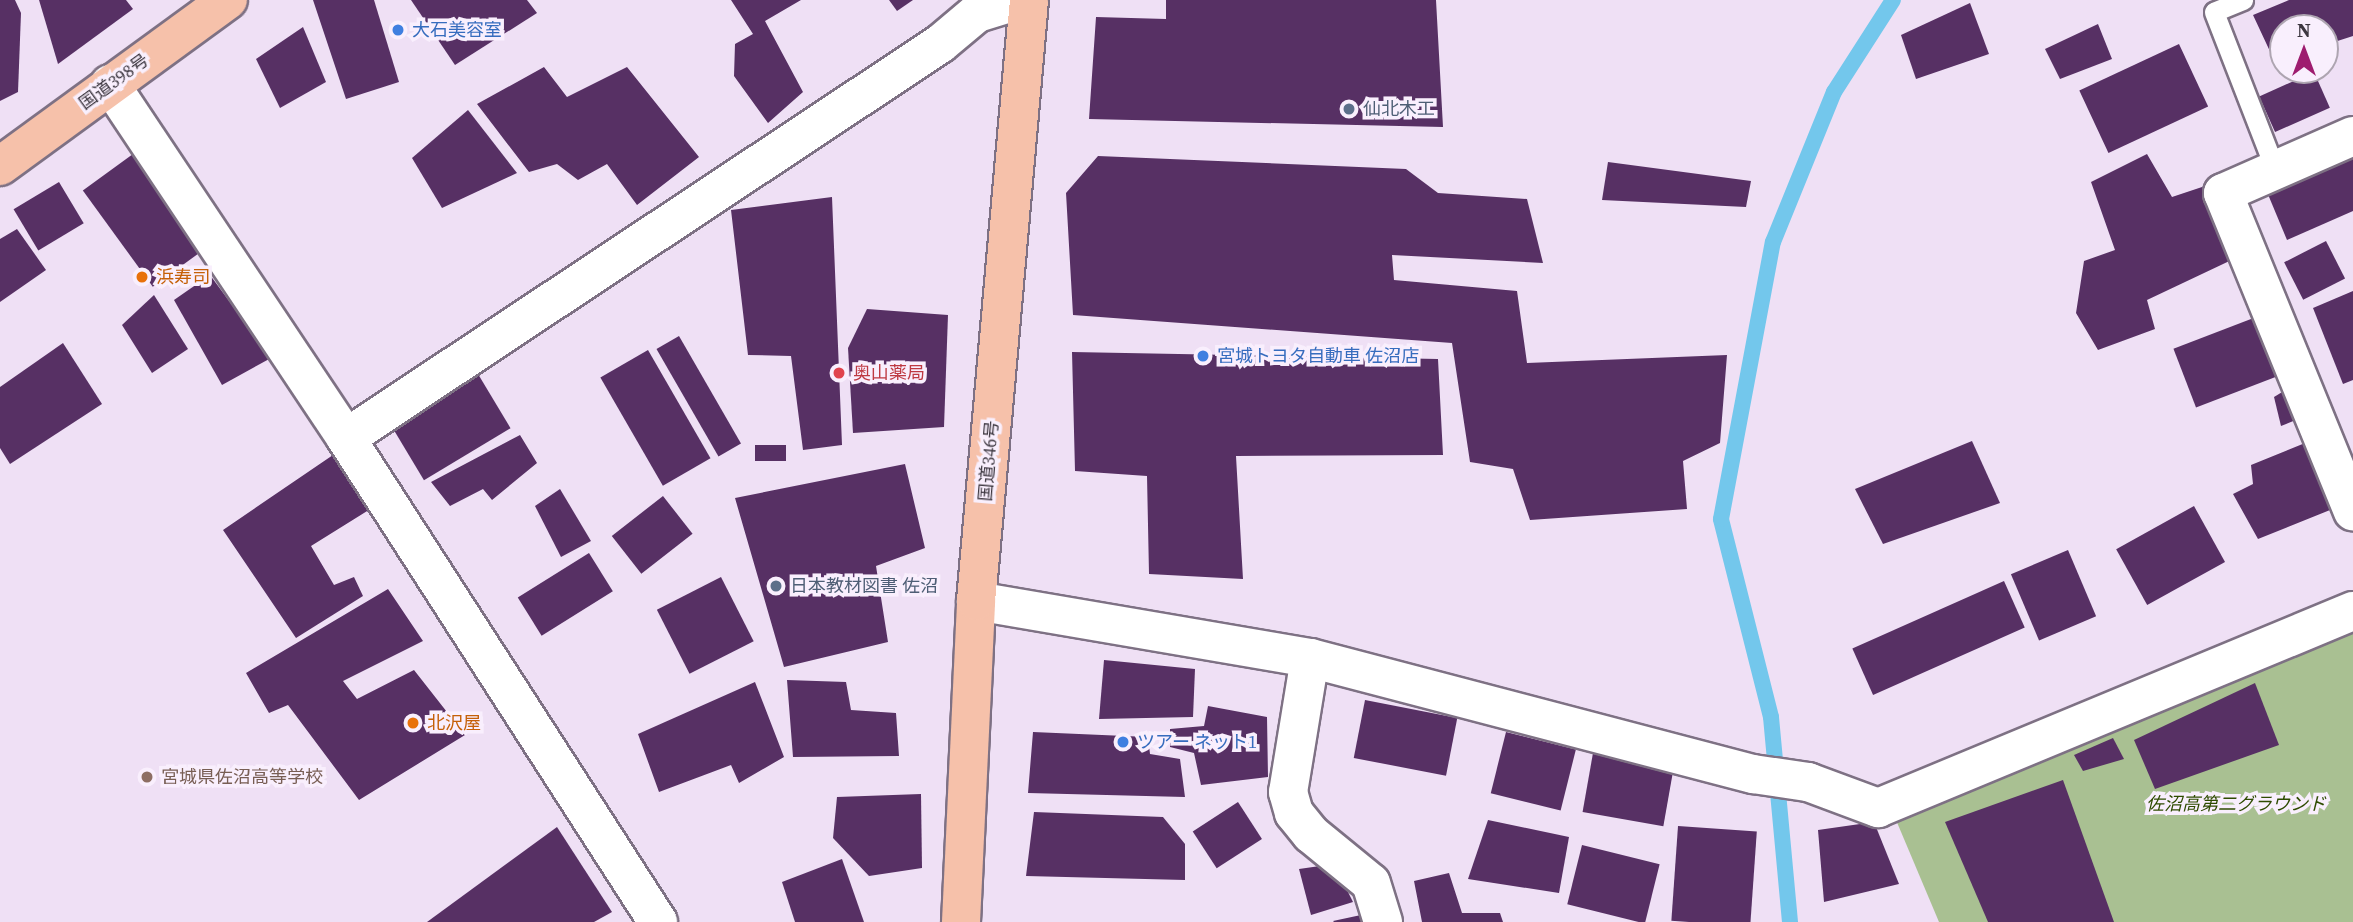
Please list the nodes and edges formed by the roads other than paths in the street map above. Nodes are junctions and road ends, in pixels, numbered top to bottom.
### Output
1 (228, 0) edge
2 (1019, 0) edge
3 (1029, 0) edge
4 (2243, 0) edge
5 (110, 85) junction
6 (2353, 136) edge
7 (0, 166) edge
8 (2275, 170) junction
9 (346, 438) junction
10 (2353, 511) edge
11 (976, 601) junction
12 (2353, 611) edge
13 (1310, 658) junction
14 (658, 922) edge
15 (961, 922) edge
16 (1383, 922) edge

1 - 5 highway, 国道398号
2 - 9 street
3 - 11 highway, 国道346号
4 - 8 lane
5 - 7 highway, 国道398号
5 - 9 street
6 - 8 street
8 - 10 street
9 - 14 street
11 - 13 street
11 - 15 highway, 国道346号
12 - 13 street
13 - 16 street

